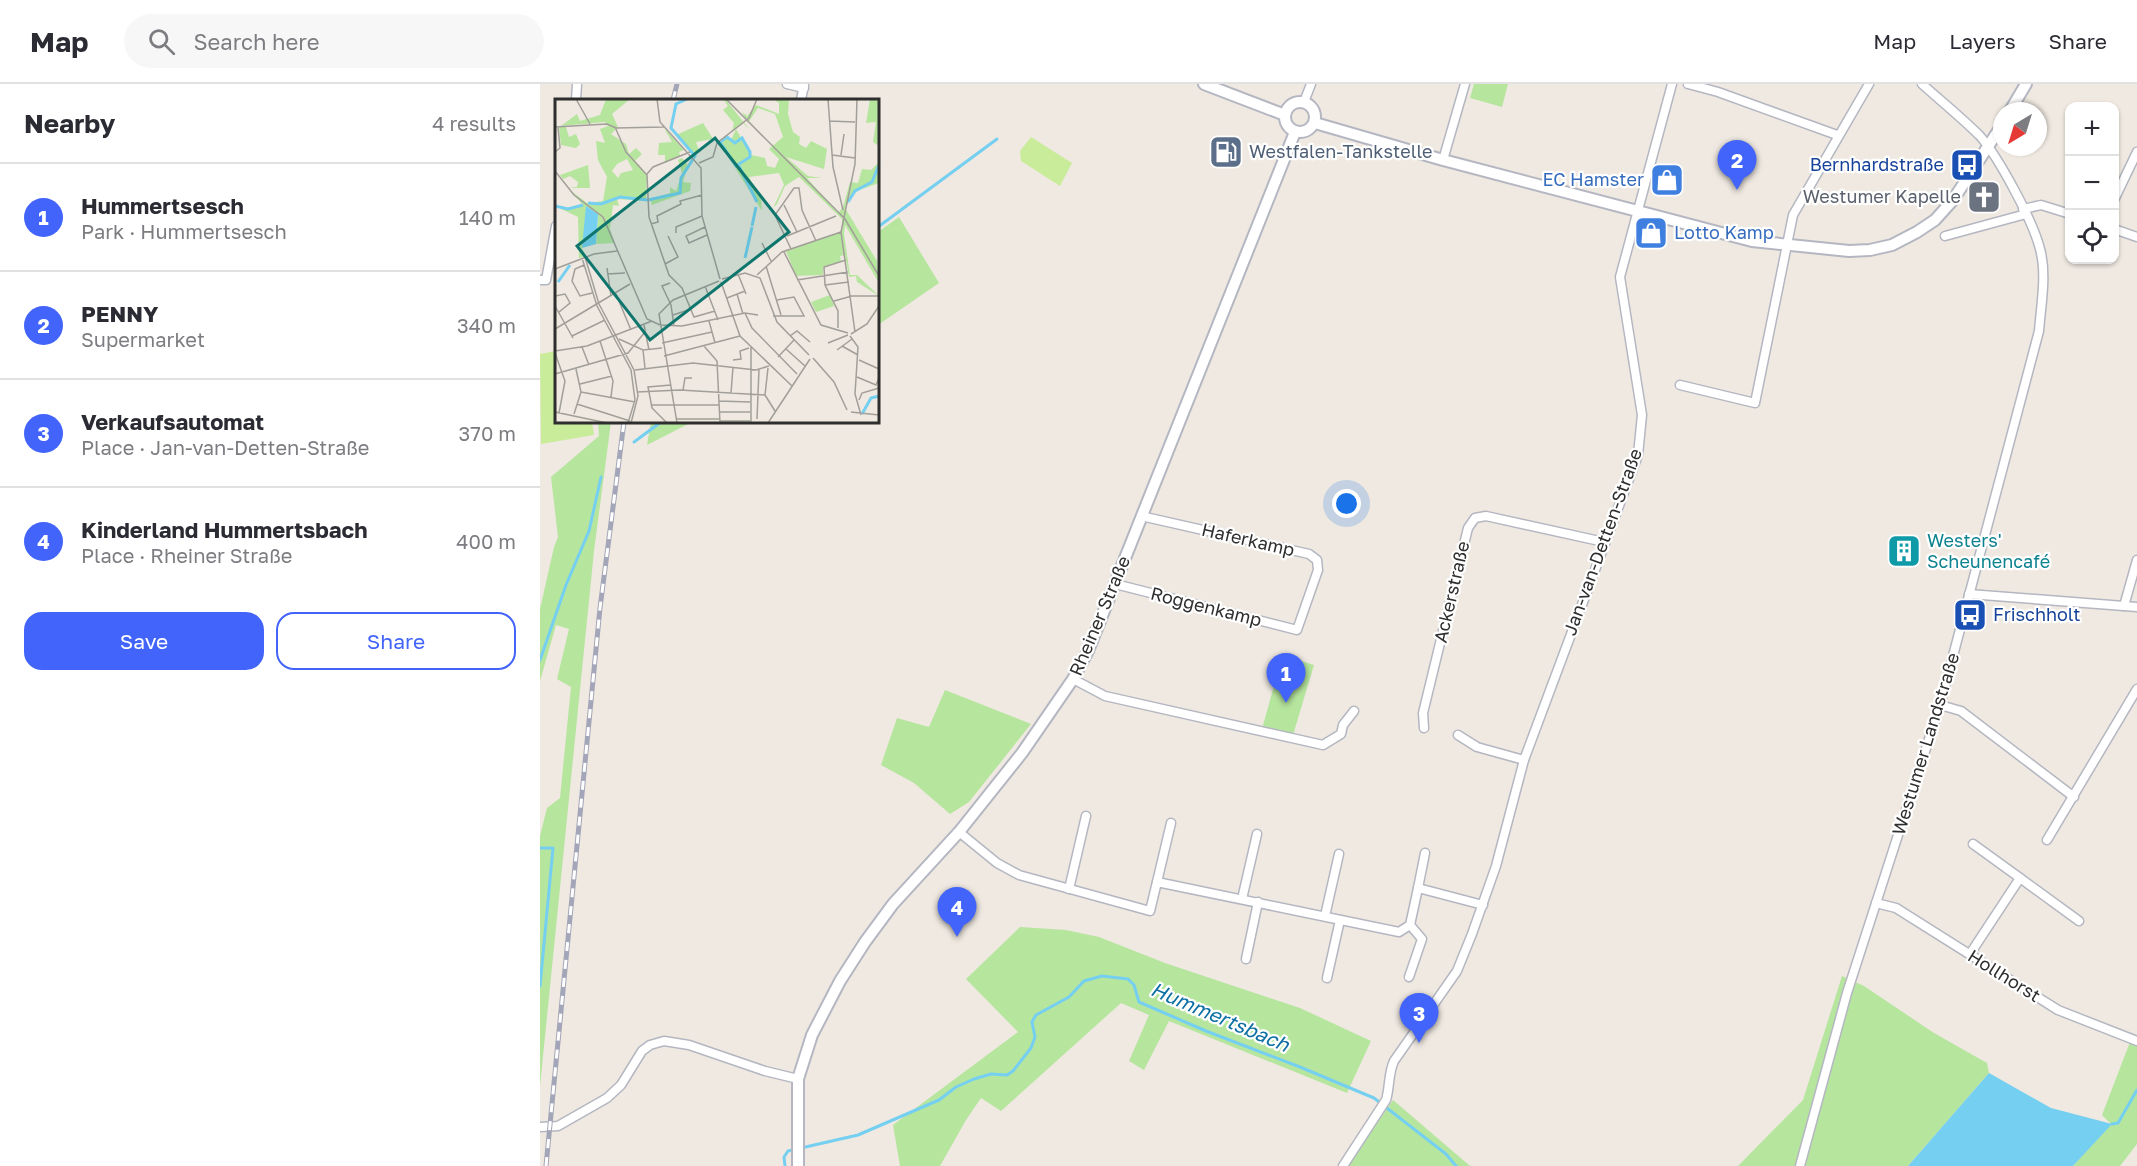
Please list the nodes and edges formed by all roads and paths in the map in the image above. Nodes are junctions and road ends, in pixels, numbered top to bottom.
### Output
1 (577, 84) edge
2 (787, 84) edge
3 (1204, 84) edge
4 (1311, 84) edge
5 (1466, 84) edge
6 (1672, 84) edge
7 (1688, 84) edge
8 (1869, 84) edge
9 (1922, 84) edge
10 (2026, 84) edge
11 (804, 86) edge
12 (1223, 87) edge
13 (576, 99) edge
14 (1304, 102) junction
15 (2015, 102) edge
16 (1285, 115) junction
17 (1315, 123) junction
18 (1294, 132) junction
19 (1838, 135) junction
20 (1993, 141) edge
21 (1989, 148) junction
22 (2137, 152) edge
23 (1443, 160) junction
24 (2134, 168) edge
25 (2119, 193) edge
26 (2025, 211) junction
27 (2065, 212) edge
28 (1638, 213) junction
29 (555, 230) edge
30 (2119, 230) edge
31 (1945, 236) dead end
32 (2137, 237) edge
33 (1786, 245) junction
34 (543, 280) edge
35 (1680, 385) dead end
36 (1141, 516) junction
37 (1604, 542) junction
38 (2137, 560) edge
39 (1115, 584) junction
40 (1969, 594) junction
41 (2124, 606) junction
42 (2137, 607) edge
43 (1297, 630) joint
44 (1073, 679) junction
45 (2137, 689) edge
46 (1940, 705) junction
47 (1354, 711) dead end
48 (1424, 728) dead end
49 (1458, 735) dead end
50 (1524, 760) junction
51 (2074, 797) junction
52 (1086, 816) dead end
53 (1171, 823) dead end
54 (959, 832) junction
55 (1257, 834) dead end
56 (2047, 840) dead end
57 (1973, 844) dead end
58 (1425, 853) dead end
59 (1339, 854) dead end
60 (2020, 878) junction
61 (1157, 882) junction
62 (1418, 888) junction
63 (1069, 889) junction
64 (1242, 899) junction
65 (1258, 903) junction
66 (1876, 903) junction
67 (1483, 905) junction
68 (1325, 916) junction
69 (1340, 920) junction
70 (2079, 921) dead end
71 (1410, 925) junction
72 (1970, 954) junction
73 (1246, 959) dead end
74 (1409, 977) dead end
75 (1327, 978) dead end
76 (2137, 1041) edge
77 (798, 1079) junction
78 (542, 1127) edge
79 (798, 1161) edge
80 (1343, 1166) edge
81 (1800, 1166) edge

1 - 13 street
2 - 11 street
3 - 12 street
4 - 14 street
5 - 23 street
6 - 28 street, Jan-van-Detten-Straße
7 - 19 street
8 - 19 street
9 - 21 street
10 - 15 street
12 - 16 street
14 - 16 street
14 - 17 street
16 - 18 street
17 - 18 street
17 - 23 street
18 - 36 street, Rheiner Straße
19 - 33 street
20 - 21 street
21 - 26 street, Westumer Landstraße
21 - 33 street
22 - 24 street
23 - 28 street
24 - 25 street
26 - 27 street
26 - 31 street
26 - 40 street, Westumer Landstraße
28 - 33 street
28 - 37 street, Jan-van-Detten-Straße
29 - 34 street
30 - 32 street
33 - 35 street
36 - 39 street, Rheiner Straße
36 - 43 street, Haferkamp
37 - 48 street, Ackerstraße
37 - 50 street, Jan-van-Detten-Straße
38 - 41 street
39 - 43 street, Roggenkamp
39 - 44 street, Rheiner Straße
40 - 41 street
40 - 46 street, Westumer Landstraße
41 - 42 street
44 - 47 street
44 - 54 street, Rheiner Straße
45 - 51 street
46 - 51 street
46 - 66 street, Westumer Landstraße
49 - 50 street
50 - 67 street, Jan-van-Detten-Straße
51 - 56 street
52 - 63 street
53 - 61 street
54 - 63 street
54 - 77 street, Rheiner Straße
55 - 64 street
57 - 60 street
58 - 62 street
59 - 68 street
60 - 70 street
60 - 72 street
61 - 63 street
61 - 64 street
62 - 67 street
62 - 71 street
64 - 65 street
65 - 68 street
65 - 73 street
66 - 72 street, Hollhorst
66 - 81 street, Westumer Landstraße
67 - 80 street, Jan-van-Detten-Straße
68 - 69 street
69 - 71 street
69 - 75 street
71 - 74 street
72 - 76 street, Hollhorst
77 - 78 street
77 - 79 street, Rheiner Straße

